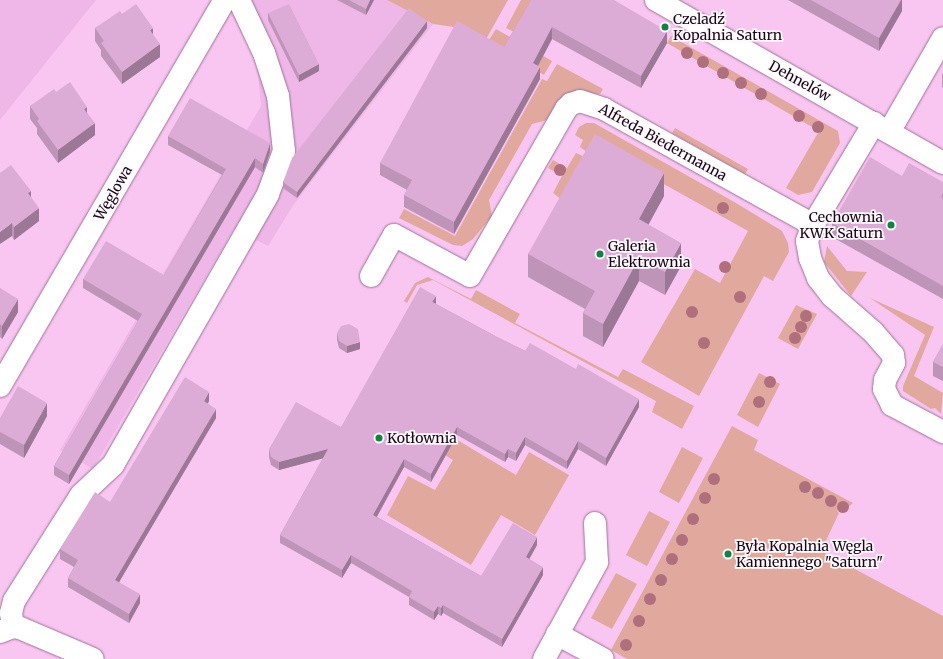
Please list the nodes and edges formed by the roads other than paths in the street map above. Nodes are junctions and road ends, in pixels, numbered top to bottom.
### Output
1 (226, 0) edge
2 (240, 0) edge
3 (656, 0) edge
4 (943, 38) edge
5 (882, 128) junction
6 (943, 163) edge
7 (813, 226) junction
8 (371, 276) dead end
9 (0, 386) edge
10 (943, 432) edge
11 (595, 523) dead end
12 (7, 630) edge
13 (557, 634) junction
14 (93, 659) edge
15 (544, 659) edge
16 (603, 659) edge

1 - 9 street, Węglowa
2 - 12 street
3 - 5 street, Dehnelów
4 - 5 street
5 - 6 street, Dehnelów
5 - 7 street
7 - 8 street, Alfreda Biedermanna
7 - 10 street
11 - 13 street
12 - 14 street
13 - 15 street
13 - 16 street

